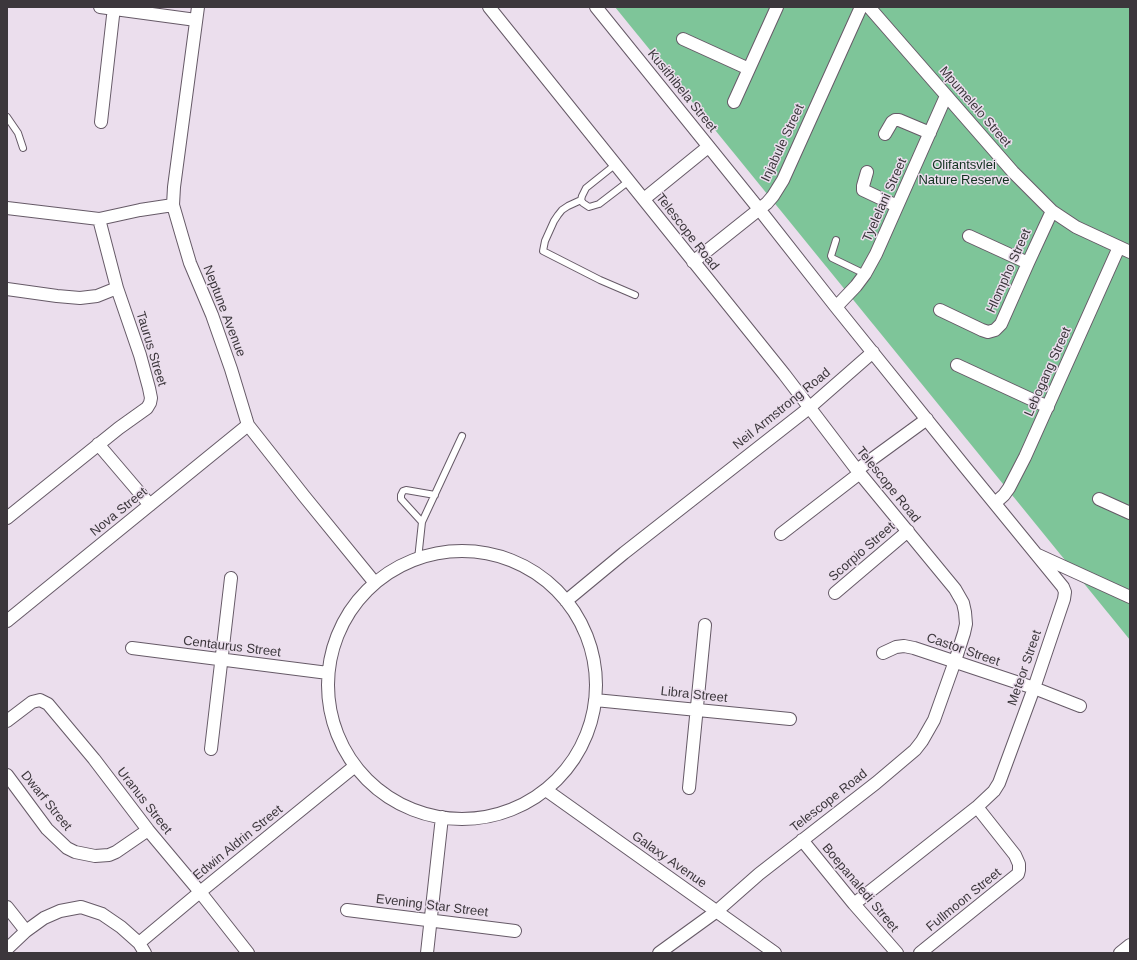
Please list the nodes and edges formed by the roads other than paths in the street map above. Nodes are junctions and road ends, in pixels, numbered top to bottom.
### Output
1 (100, 7) edge
2 (198, 7) edge
3 (489, 7) edge
4 (596, 7) edge
5 (777, 7) edge
6 (861, 7) edge
7 (869, 7) edge
8 (114, 8) edge
9 (196, 20) junction
10 (683, 39) dead end
11 (749, 69) junction
12 (946, 96) junction
13 (734, 102) dead end
14 (7, 118) edge
15 (101, 122) dead end
16 (930, 133) junction
17 (885, 134) dead end
18 (708, 147) junction
19 (22, 148) dead end
20 (616, 164) junction
21 (867, 172) dead end
22 (629, 181) junction
23 (644, 199) junction
24 (581, 200) junction
25 (173, 205) junction
26 (897, 206) junction
27 (7, 208) edge
28 (759, 209) junction
29 (1052, 211) junction
30 (99, 219) junction
31 (969, 236) dead end
32 (836, 240) dead end
33 (1125, 250) edge
34 (693, 262) junction
35 (1028, 263) junction
36 (865, 274) junction
37 (117, 288) junction
38 (7, 289) edge
39 (635, 295) dead end
40 (836, 307) junction
41 (940, 310) dead end
42 (873, 352) junction
43 (957, 365) dead end
44 (1048, 406) junction
45 (808, 408) junction
46 (927, 419) junction
47 (248, 425) junction
48 (462, 436) dead end
49 (98, 444) junction
50 (858, 472) junction
51 (435, 495) junction
52 (1099, 500) dead end
53 (994, 503) junction
54 (150, 505) junction
55 (1130, 513) edge
56 (7, 518) edge
57 (422, 522) junction
58 (908, 531) junction
59 (781, 534) dead end
60 (1036, 554) junction
61 (418, 559) junction
62 (231, 578) dead end
63 (375, 582) junction
64 (835, 593) dead end
65 (1130, 597) edge
66 (566, 601) junction
67 (7, 621) edge
68 (705, 625) dead end
69 (132, 648) dead end
70 (883, 653) dead end
71 (222, 660) junction
72 (955, 661) junction
73 (328, 673) junction
74 (1034, 688) junction
75 (595, 700) junction
76 (1080, 706) dead end
77 (697, 709) junction
78 (790, 718) dead end
79 (7, 721) edge
80 (211, 749) dead end
81 (355, 766) junction
82 (7, 775) edge
83 (689, 788) dead end
84 (546, 790) junction
85 (977, 807) junction
86 (442, 817) junction
87 (148, 830) junction
88 (802, 840) junction
89 (200, 892) junction
90 (854, 904) junction
91 (7, 907) edge
92 (346, 910) dead end
93 (717, 911) junction
94 (430, 920) junction
95 (515, 930) dead end
96 (26, 932) junction
97 (1130, 945) edge
98 (142, 948) edge
99 (7, 949) edge
100 (673, 949) edge
101 (248, 953) edge
102 (427, 953) edge
103 (659, 953) edge
104 (775, 953) edge
105 (897, 953) edge
106 (920, 953) edge
107 (1120, 953) edge

1 - 8 street
2 - 9 street, Neptune Avenue
3 - 20 street, Telescope Road
4 - 18 street, Kusithibela Street
5 - 11 street
6 - 28 street, Injabule Street
7 - 12 street, Mpumelelo Street
8 - 9 street
8 - 15 street
9 - 25 street, Neptune Avenue
10 - 11 street
11 - 13 street
12 - 16 street, Tyelelani Street
12 - 29 street, Mpumelelo Street
14 - 19 lane
16 - 17 street
16 - 26 street, Tyelelani Street
18 - 23 street, Kusithibela Street
18 - 28 street
20 - 22 street, Telescope Road
20 - 24 lane
21 - 26 street
22 - 23 street, Telescope Road
22 - 24 lane
23 - 34 street, Telescope Road
24 - 39 lane
25 - 30 street
25 - 47 street, Neptune Avenue
26 - 36 street, Tyelelani Street
27 - 30 street
28 - 34 street, Injabule Street
28 - 40 street
29 - 33 street, Mpumelelo Street
29 - 35 street, Hlompho Street
30 - 37 street, Taurus Street
31 - 35 street
32 - 36 lane
33 - 44 street, Lebogang Street
34 - 45 street, Telescope Road
35 - 41 street, Hlompho Street
36 - 40 street, Tyelelani Street
37 - 38 street
37 - 49 street, Taurus Street
40 - 42 street
42 - 45 street, Neil Armstrong Road
42 - 46 street, Meteor Street
43 - 44 street
44 - 53 street, Lebogang Street
45 - 50 street, Telescope Road
45 - 66 street, Neil Armstrong Road
46 - 50 street
46 - 53 street, Meteor Street
47 - 54 street, Nova Street
47 - 63 street, Neptune Avenue
48 - 51 lane
49 - 54 street
49 - 56 street, Taurus Street
50 - 58 street, Telescope Road
50 - 59 street
51 - 57 lane
51 - 57 lane
52 - 55 street
53 - 60 street, Meteor Street
54 - 67 street, Nova Street
57 - 61 lane
58 - 64 street, Scorpio Street
58 - 72 street, Telescope Road
60 - 65 street
60 - 74 street, Meteor Street
61 - 63 street
61 - 66 street
62 - 71 street
63 - 73 street
66 - 75 street
68 - 77 street
69 - 71 street, Centaurus Street
70 - 72 street, Castor Street
71 - 73 street, Centaurus Street
71 - 80 street
72 - 74 street, Castor Street
72 - 88 street, Telescope Road
73 - 81 street
74 - 76 street, Castor Street
74 - 85 street, Meteor Street
75 - 77 street, Libra Street
75 - 84 street
77 - 78 street, Libra Street
77 - 83 street
79 - 87 street, Uranus Street
81 - 86 street
81 - 89 street, Edwin Aldrin Street
82 - 87 street, Dwarf Street
84 - 86 street
84 - 93 street, Galaxy Avenue
85 - 90 street, Meteor Street
85 - 106 street, Fullmoon Street
86 - 94 street
87 - 89 street, Uranus Street
88 - 90 street, Boepanaledi Street
88 - 93 street, Telescope Road
89 - 98 street, Edwin Aldrin Street
89 - 101 street, Uranus Street
90 - 105 street, Boepanaledi Street
91 - 96 street
92 - 94 street, Evening Star Street
93 - 100 street, Telescope Road
93 - 104 street, Galaxy Avenue
94 - 95 street, Evening Star Street
94 - 102 street
96 - 98 street
96 - 99 street
97 - 107 street
100 - 103 street, Telescope Road

